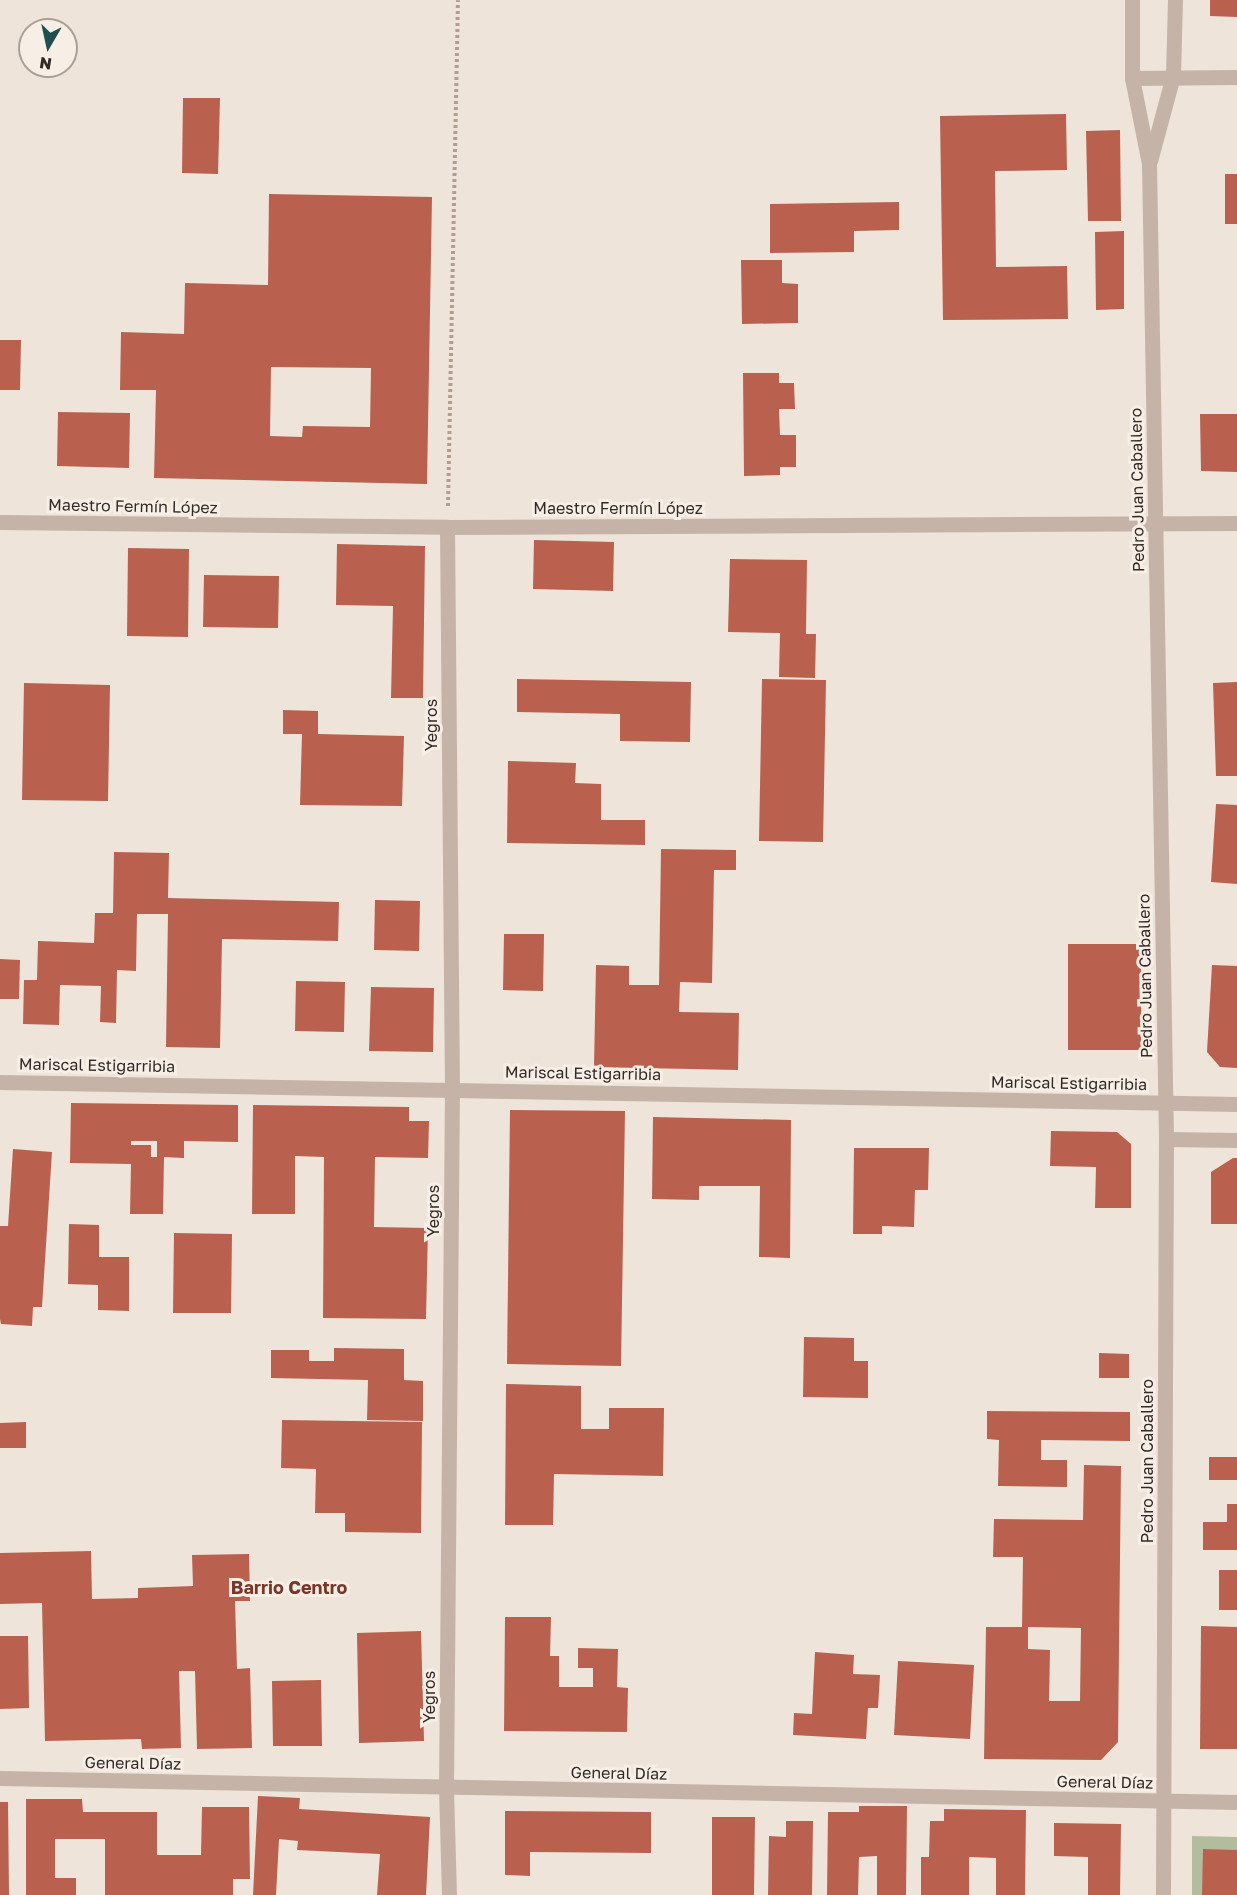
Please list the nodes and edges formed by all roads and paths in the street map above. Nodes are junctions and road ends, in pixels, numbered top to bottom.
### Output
1 (458, 0) edge
2 (1132, 0) edge
3 (1174, 0) edge
4 (1173, 76) junction
5 (1237, 77) edge
6 (1132, 78) junction
7 (1149, 164) junction
8 (0, 522) edge
9 (1155, 523) junction
10 (1237, 523) edge
11 (447, 527) junction
12 (0, 1082) edge
13 (452, 1088) junction
14 (1165, 1103) junction
15 (1237, 1104) edge
16 (1166, 1139) junction
17 (1237, 1140) edge
18 (0, 1778) edge
19 (446, 1788) junction
20 (1164, 1801) junction
21 (1237, 1802) edge
22 (449, 1895) edge
23 (1163, 1895) edge

1 - 11 path
2 - 6 street
3 - 4 street
4 - 5 street
4 - 6 street
4 - 7 street
6 - 7 street
7 - 9 street, Pedro Juan Caballero
8 - 11 street, Maestro Fermín López
9 - 10 street, Maestro Fermín López
9 - 11 street, Maestro Fermín López
9 - 14 street, Pedro Juan Caballero
11 - 13 street, Yegros
12 - 13 street, Mariscal Estigarribia
13 - 14 street, Mariscal Estigarribia
13 - 19 street, Yegros
14 - 15 street, Mariscal Estigarribia
14 - 16 street, Pedro Juan Caballero
16 - 17 street
16 - 20 street, Pedro Juan Caballero
18 - 19 street, General Díaz
19 - 20 street, General Díaz
19 - 22 street, Yegros
20 - 21 street, General Díaz
20 - 23 street, Pedro Juan Caballero

